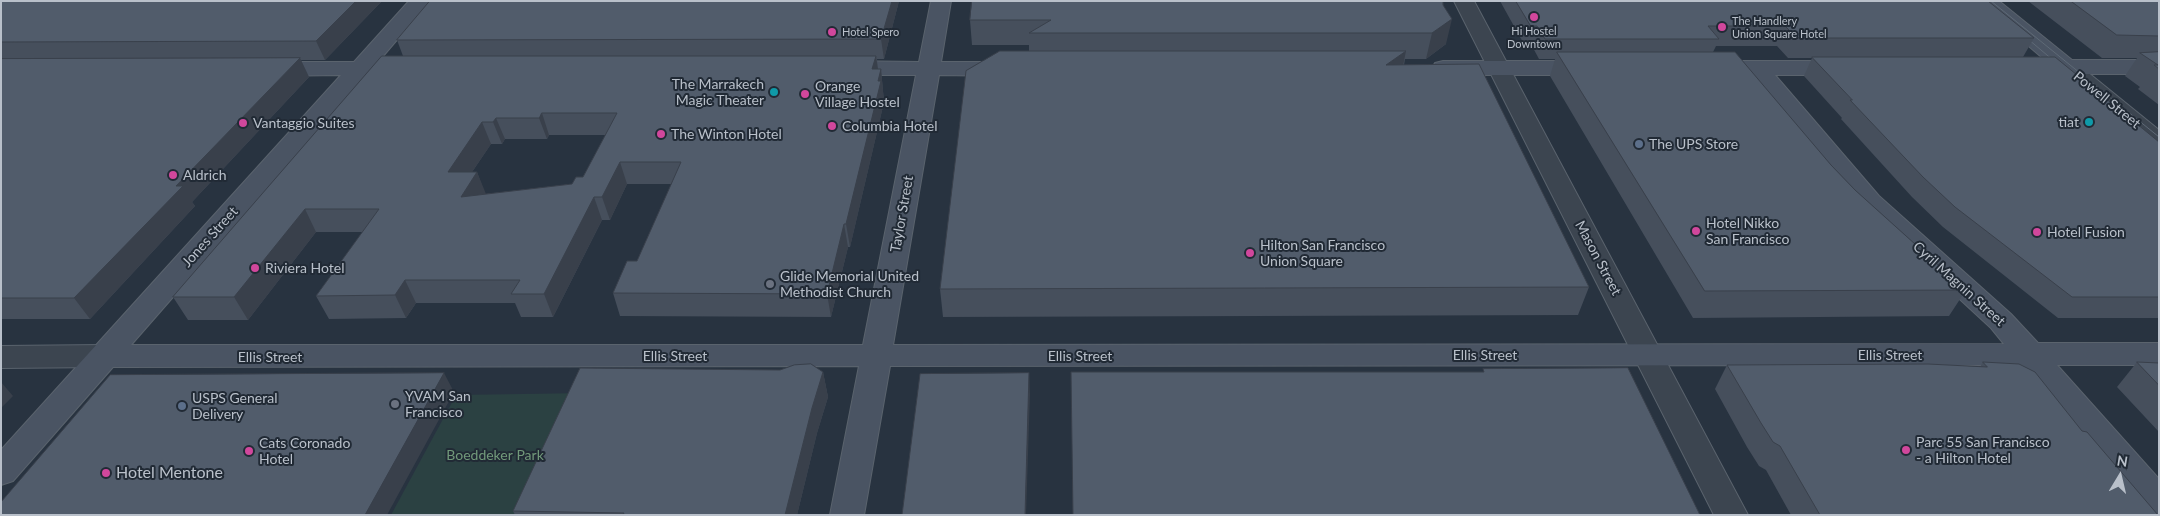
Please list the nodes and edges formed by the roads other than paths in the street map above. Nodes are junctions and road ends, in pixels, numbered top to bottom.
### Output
1 (420, 1) edge
2 (942, 1) edge
3 (1464, 1) edge
4 (1986, 1) edge
5 (2007, 67) edge
6 (2067, 67) junction
7 (2159, 67) edge
8 (360, 68) junction
9 (428, 68) edge
10 (816, 68) edge
11 (1418, 68) edge
12 (1614, 68) edge
13 (1690, 68) edge
14 (1757, 68) junction
15 (1863, 68) edge
16 (246, 69) edge
17 (928, 69) junction
18 (1024, 69) edge
19 (1499, 69) junction
20 (2159, 142) edge
21 (2031, 354) junction
22 (2159, 354) edge
23 (1648, 355) junction
24 (104, 356) junction
25 (876, 356) junction
26 (1, 357) edge
27 (1, 472) edge
28 (2159, 502) edge
29 (847, 515) edge
30 (1731, 515) edge

1 - 8 main road, Jones Street
2 - 17 main road, Taylor Street
3 - 19 street, Mason Street
4 - 6 main road, Powell Street
5 - 6 main road
6 - 7 main road
6 - 20 street, Powell Street
8 - 9 main road
8 - 16 main road
8 - 24 main road, Jones Street
10 - 17 main road
11 - 19 main road
12 - 19 main road
13 - 14 main road
14 - 15 main road
14 - 21 main road, Cyril Magnin Street
17 - 18 main road
17 - 25 main road, Taylor Street
19 - 23 street, Mason Street
21 - 22 main road, Ellis Street
21 - 23 main road, Ellis Street
21 - 28 main road, Cyril Magnin Street
23 - 25 main road, Ellis Street
23 - 30 street, Mason Street
24 - 25 main road, Ellis Street
24 - 26 street, Ellis Street
24 - 27 main road, Jones Street
25 - 29 main road, Taylor Street

